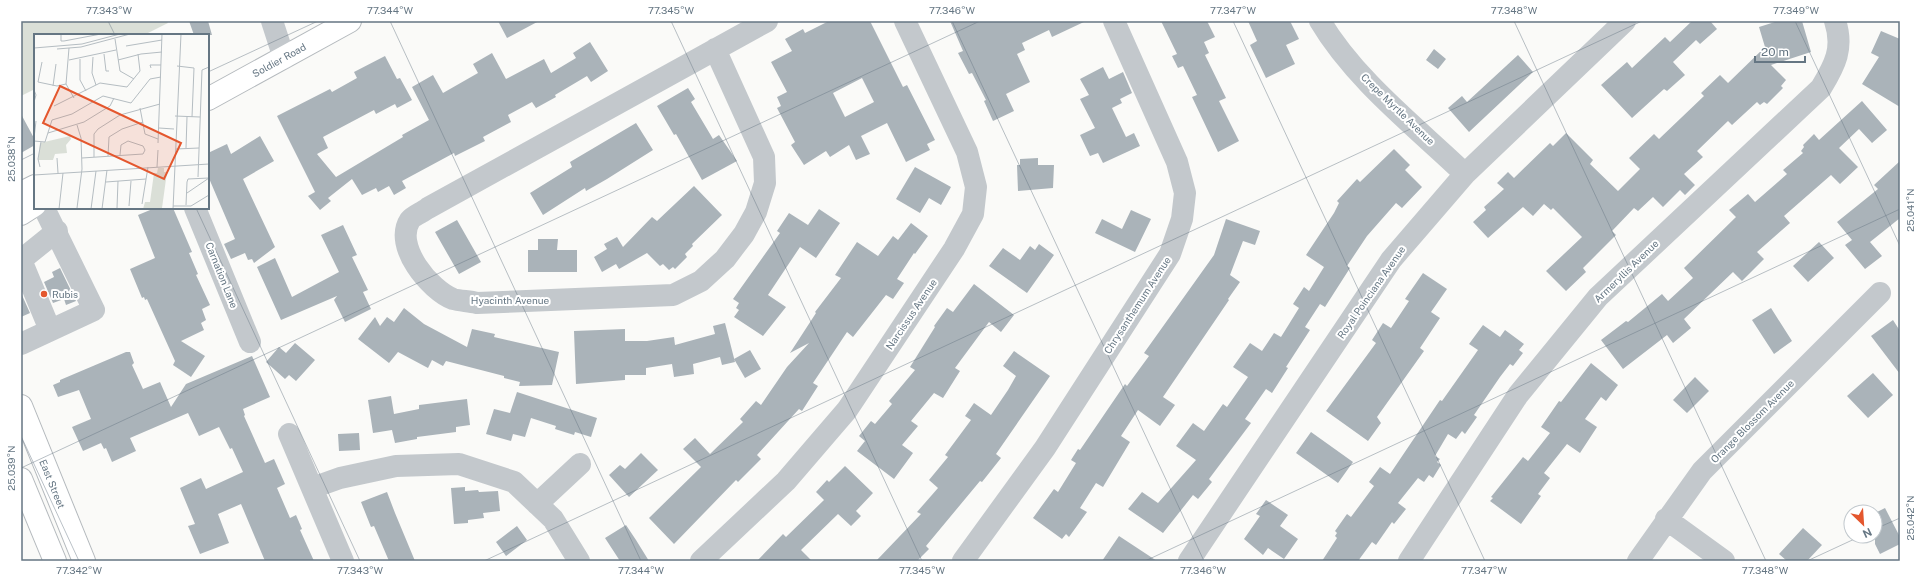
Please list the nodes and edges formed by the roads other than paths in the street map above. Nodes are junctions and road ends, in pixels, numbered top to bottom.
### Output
1 (272, 21) edge
2 (350, 21) edge
3 (767, 21) edge
4 (904, 21) edge
5 (1114, 21) edge
6 (1320, 21) edge
7 (1625, 21) edge
8 (1835, 21) edge
9 (715, 49) junction
10 (284, 58) junction
11 (209, 99) edge
12 (1465, 174) junction
13 (34, 187) edge
14 (21, 194) edge
15 (34, 207) edge
16 (45, 209) edge
17 (195, 209) edge
18 (21, 214) edge
19 (57, 232) junction
20 (1880, 293) dead end
21 (50, 330) junction
22 (250, 342) dead end
23 (21, 344) edge
24 (21, 406) edge
25 (289, 434) dead end
26 (42, 456) junction
27 (580, 464) dead end
28 (21, 466) edge
29 (21, 478) edge
30 (312, 488) junction
31 (538, 504) junction
32 (1666, 519) junction
33 (55, 561) edge
34 (84, 561) edge
35 (343, 561) edge
36 (579, 561) edge
37 (701, 561) edge
38 (962, 561) edge
39 (1189, 561) edge
40 (1409, 561) edge
41 (1638, 561) edge
42 (1724, 561) edge

1 - 10 street
2 - 10 main road, Soldier Road
3 - 9 street
4 - 37 street, Narcissus Avenue
5 - 38 street, Chrysanthemum Avenue
6 - 12 street, Crepe Myrtle Avenue
7 - 12 street, Royal Poinciana Avenue
8 - 40 street, Armeryllis Avenue
9 - 9 street, Hyacinth Avenue
10 - 11 main road, Soldier Road
12 - 39 street, Royal Poinciana Avenue
13 - 14 main road
15 - 18 main road
16 - 19 street
17 - 22 street, Carnation Lane
19 - 21 street
19 - 21 street
20 - 32 street, Orange Blossom Avenue
21 - 23 street
24 - 26 main road, East Street
25 - 30 street
26 - 28 main road
26 - 34 main road, East Street
27 - 31 street
29 - 33 main road
30 - 31 street
30 - 35 street
31 - 36 street
32 - 41 street, Orange Blossom Avenue
32 - 42 street

